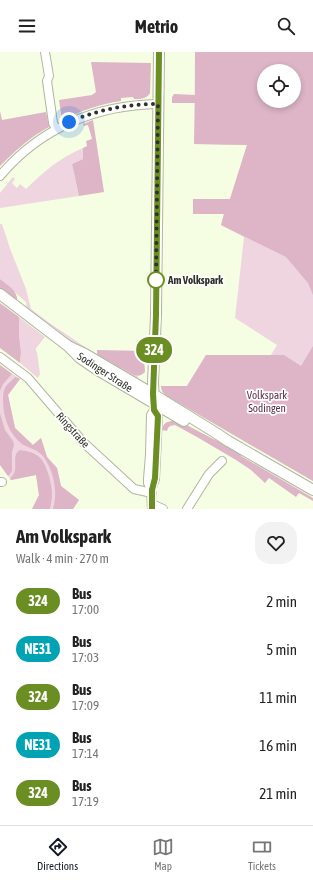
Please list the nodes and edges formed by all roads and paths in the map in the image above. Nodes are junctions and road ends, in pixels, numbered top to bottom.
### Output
1 (45, 52) edge
2 (159, 52) edge
3 (158, 104) junction
4 (56, 129) junction
5 (0, 176) edge
6 (0, 294) edge
7 (0, 357) edge
8 (154, 403) junction
9 (222, 461) dead end
10 (313, 490) edge
11 (152, 492) junction
12 (152, 507) edge
13 (163, 509) edge
14 (186, 509) edge

1 - 4 street
2 - 3 main road
3 - 4 street
3 - 8 main road
4 - 5 street
6 - 8 main road, Sodinger Straße
7 - 11 street, Ringstraße
8 - 10 main road, Sodinger Straße
8 - 11 street
9 - 14 street
11 - 12 street
12 - 13 street

